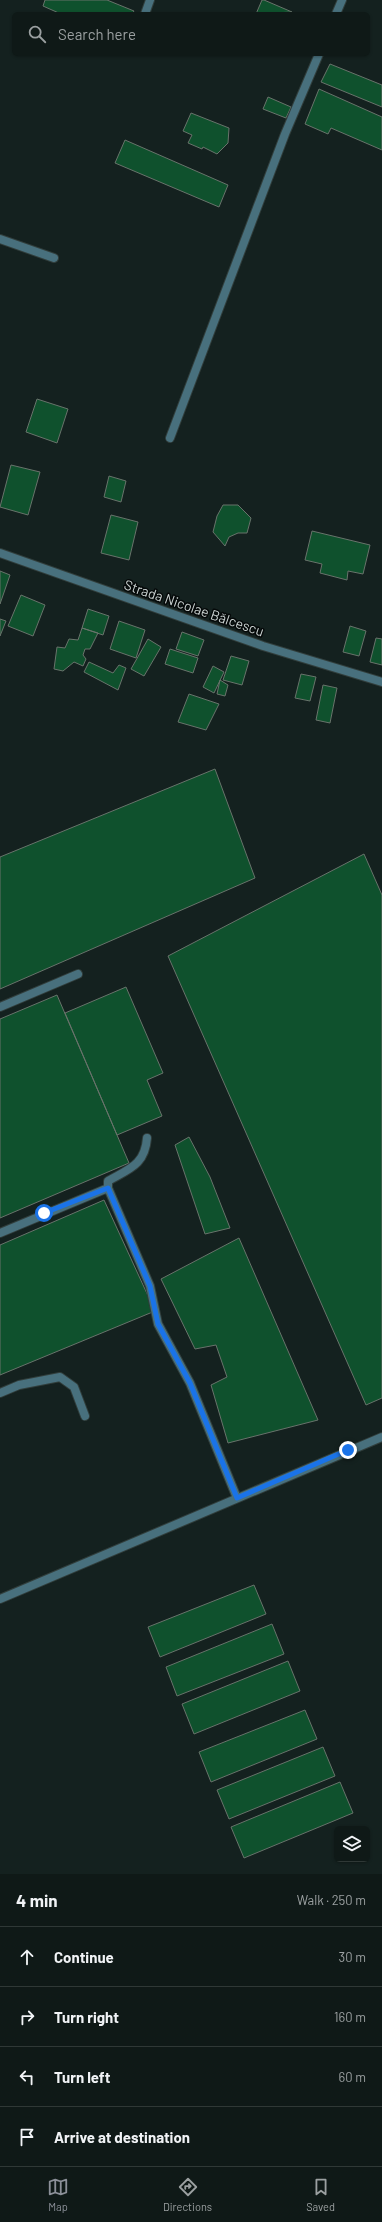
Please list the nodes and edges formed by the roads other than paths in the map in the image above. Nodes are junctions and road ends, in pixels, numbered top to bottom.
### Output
1 (150, 0) edge
2 (342, 0) edge
3 (146, 12) edge
4 (337, 12) edge
5 (318, 56) edge
6 (0, 239) edge
7 (54, 258) dead end
8 (170, 438) dead end
9 (0, 553) edge
10 (382, 682) edge
11 (78, 974) dead end
12 (0, 1007) edge
13 (147, 1138) dead end
14 (108, 1188) junction
15 (0, 1233) edge
16 (0, 1393) edge
17 (85, 1416) dead end
18 (382, 1437) edge
19 (237, 1498) junction
20 (0, 1599) edge

1 - 3 street
2 - 4 street
5 - 8 street
6 - 7 street
9 - 10 street, Strada Nicolae Bălcescu
11 - 12 street
13 - 14 street
14 - 15 street
14 - 19 street
16 - 17 street
18 - 19 street
19 - 20 street

